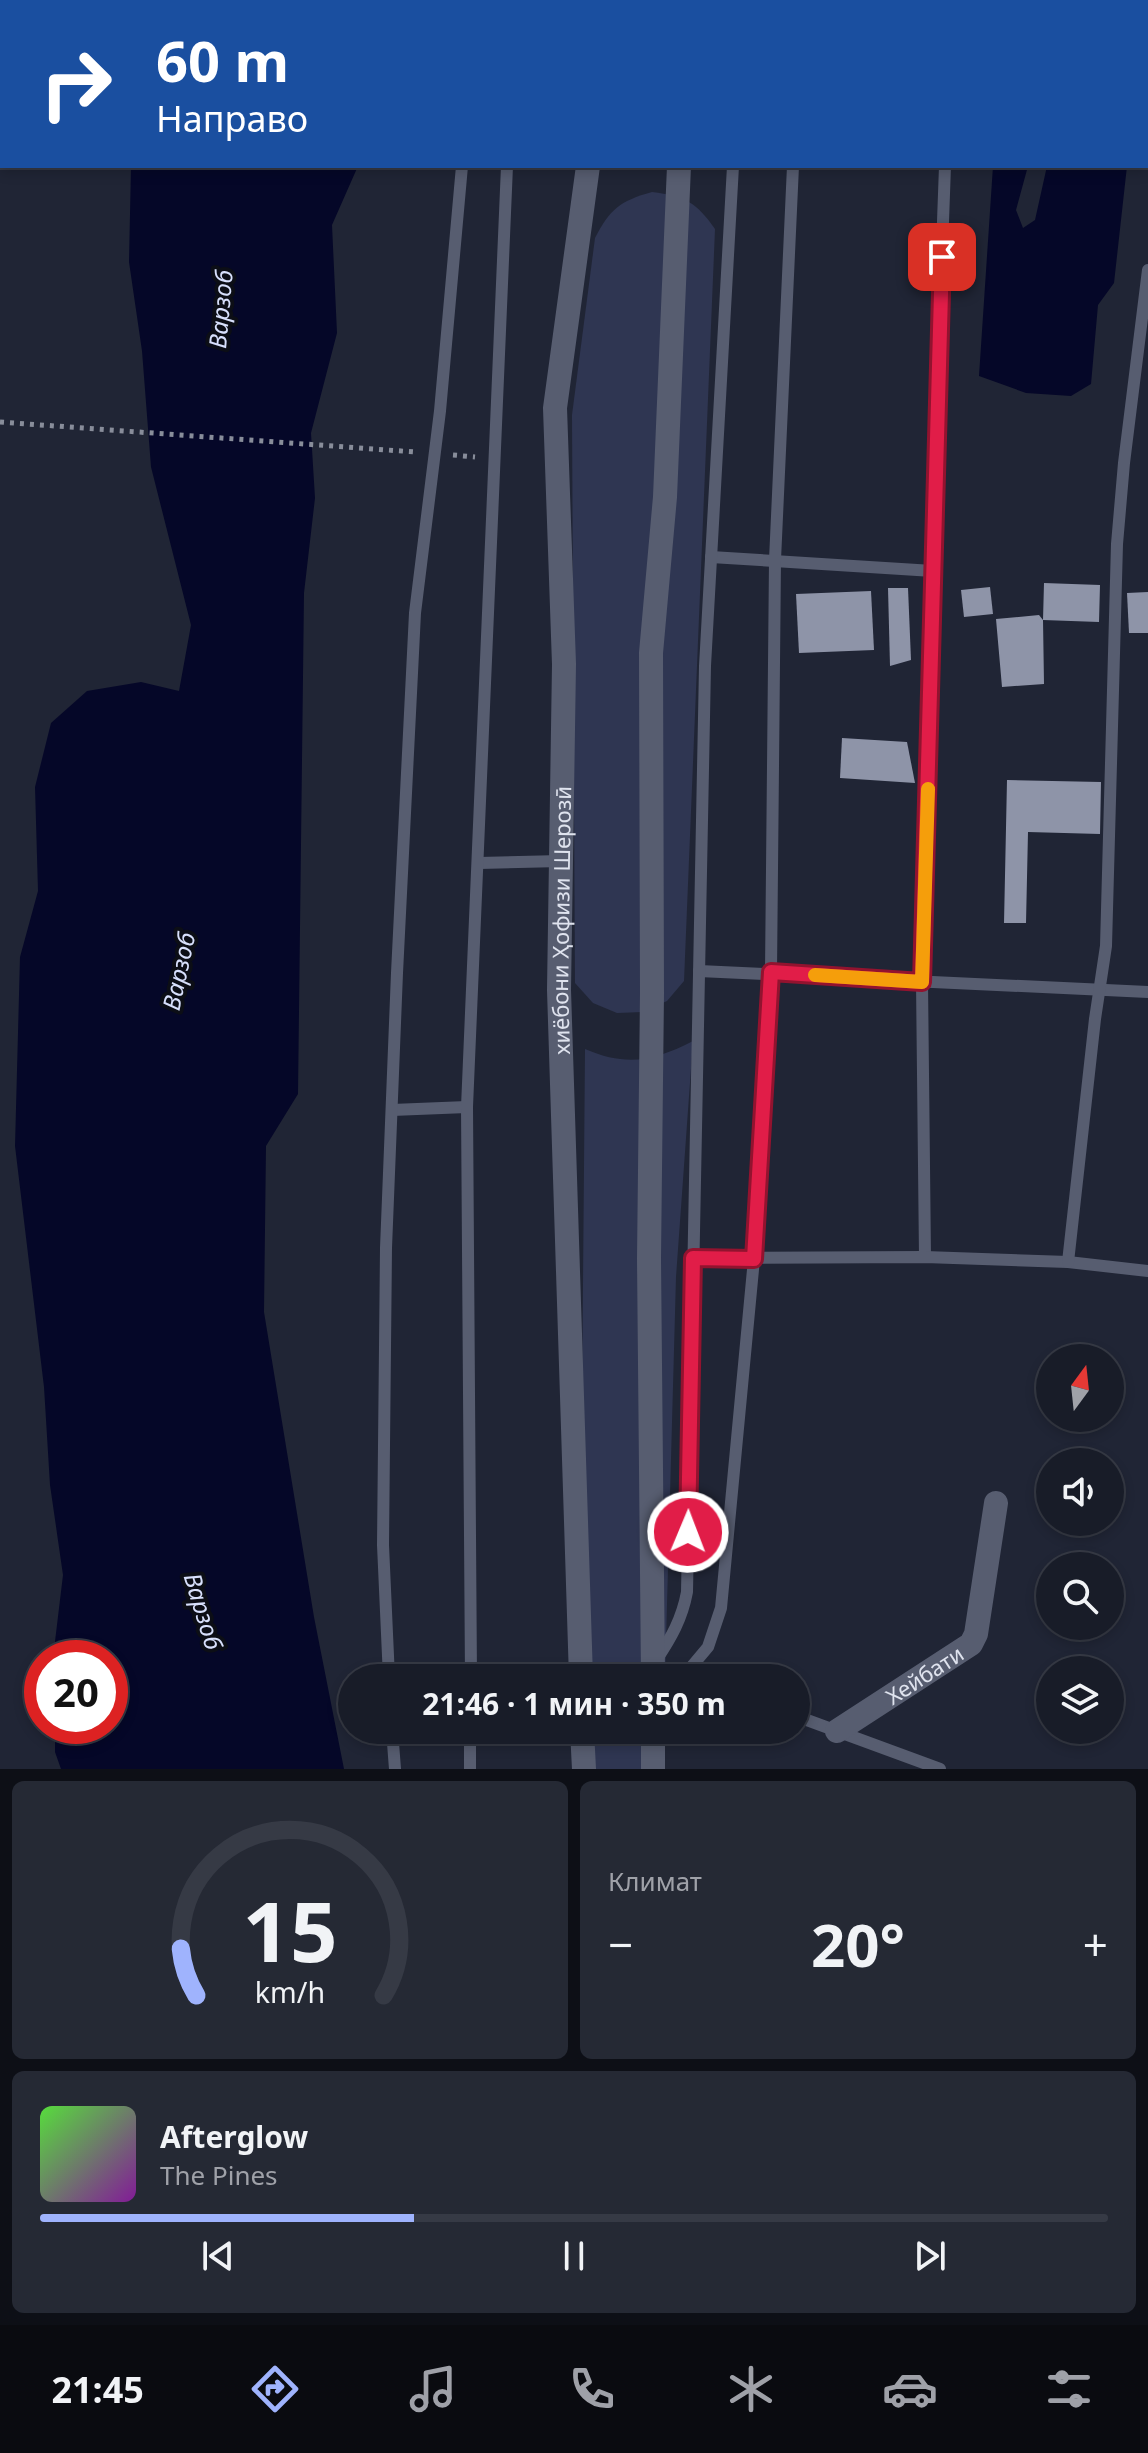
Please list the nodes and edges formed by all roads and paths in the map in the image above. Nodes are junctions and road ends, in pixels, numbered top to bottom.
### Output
1 (462, 168) edge
2 (507, 168) edge
3 (588, 168) edge
4 (679, 168) edge
5 (733, 168) edge
6 (793, 168) edge
7 (945, 168) edge
8 (1148, 270) edge
9 (0, 422) edge
10 (419, 453) dead end
11 (450, 455) dead end
12 (481, 457) dead end
13 (711, 557) junction
14 (775, 560) junction
15 (933, 571) junction
16 (561, 861) junction
17 (479, 863) junction
18 (699, 971) junction
19 (771, 972) junction
20 (922, 982) junction
21 (1099, 989) junction
22 (1148, 992) edge
23 (467, 1107) junction
24 (392, 1110) junction
25 (925, 1257) junction
26 (693, 1258) junction
27 (754, 1259) junction
28 (1068, 1262) junction
29 (1148, 1271) edge
30 (996, 1503) dead end
31 (388, 1664) edge
32 (471, 1664) edge
33 (581, 1664) edge
34 (653, 1664) edge
35 (657, 1664) edge
36 (694, 1664) edge
37 (810, 1721) edge
38 (837, 1731) junction
39 (393, 1744) edge
40 (470, 1744) edge
41 (583, 1744) edge
42 (653, 1744) edge
43 (395, 1769) edge
44 (470, 1769) edge
45 (584, 1769) edge
46 (653, 1769) edge
47 (940, 1769) edge

1 - 24 lane
2 - 17 lane
3 - 16 main road, хиёбони Ҳофизи Шерозӣ
4 - 34 main road
5 - 13 lane
6 - 14 lane
7 - 15 lane
8 - 21 lane
9 - 10 path
11 - 12 path
13 - 14 lane
13 - 18 lane
14 - 15 lane
14 - 19 lane
15 - 20 lane
16 - 17 lane
16 - 33 main road, хиёбони Ҳофизи Шерозӣ
17 - 23 lane
18 - 19 lane
18 - 26 lane
19 - 20 lane
19 - 27 lane
20 - 21 lane
20 - 25 lane
21 - 22 lane
21 - 28 lane
23 - 24 lane
23 - 32 lane
24 - 31 lane
25 - 27 lane
25 - 28 lane
26 - 27 lane
26 - 35 lane
27 - 36 lane
28 - 29 lane
30 - 38 main road, Хейбати
37 - 38 lane
38 - 47 lane
39 - 43 lane
40 - 44 lane
41 - 45 main road
42 - 46 main road

